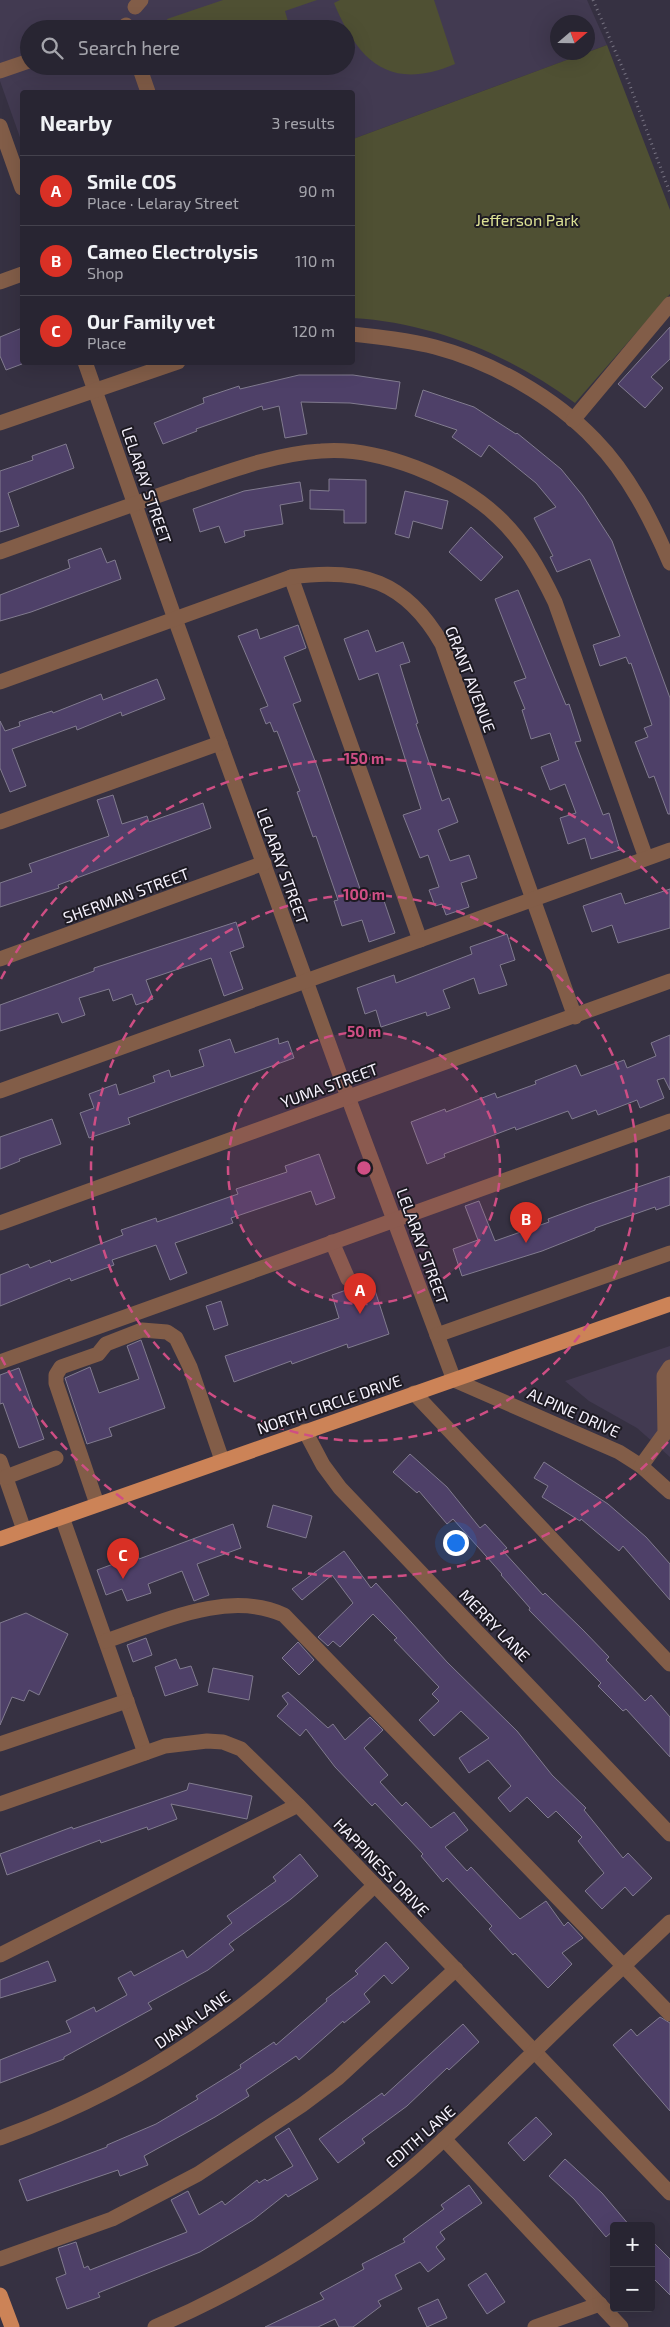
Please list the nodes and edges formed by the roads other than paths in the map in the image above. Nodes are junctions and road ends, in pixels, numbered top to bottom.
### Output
1 (20, 64) edge
2 (0, 71) edge
3 (142, 75) edge
4 (147, 90) edge
5 (0, 126) edge
6 (20, 182) edge
7 (20, 275) edge
8 (0, 282) edge
9 (670, 304) edge
10 (355, 334) edge
11 (86, 365) edge
12 (170, 365) edge
13 (96, 392) junction
14 (574, 420) junction
15 (0, 423) edge
16 (135, 504) junction
17 (0, 552) edge
18 (670, 563) edge
19 (291, 577) junction
20 (175, 619) junction
21 (0, 682) edge
22 (220, 743) junction
23 (0, 822) edge
24 (670, 850) edge
25 (646, 858) junction
26 (264, 863) junction
27 (533, 899) junction
28 (420, 940) junction
29 (0, 959) edge
30 (307, 981) junction
31 (670, 981) edge
32 (575, 1017) junction
33 (0, 1091) edge
34 (348, 1097) junction
35 (670, 1121) edge
36 (394, 1220) junction
37 (0, 1223) edge
38 (332, 1242) junction
39 (670, 1253) edge
40 (348, 1279) dead end
41 (670, 1305) edge
42 (437, 1335) junction
43 (0, 1362) edge
44 (670, 1367) edge
45 (454, 1380) junction
46 (414, 1393) junction
47 (305, 1432) junction
48 (668, 1433) edge
49 (56, 1458) dead end
50 (0, 1460) edge
51 (222, 1460) junction
52 (641, 1466) junction
53 (6, 1477) junction
54 (670, 1492) edge
55 (98, 1504) junction
56 (62, 1517) junction
57 (24, 1530) junction
58 (0, 1539) edge
59 (106, 1641) junction
60 (670, 1664) edge
61 (127, 1700) junction
62 (0, 1744) edge
63 (145, 1753) junction
64 (0, 1804) edge
65 (298, 1805) junction
66 (670, 1834) edge
67 (375, 1885) junction
68 (670, 1922) edge
69 (0, 1955) edge
70 (624, 1966) junction
71 (456, 1969) junction
72 (670, 2014) edge
73 (534, 2051) junction
74 (0, 2138) edge
75 (444, 2140) junction
76 (670, 2193) edge
77 (0, 2259) edge
78 (0, 2295) edge
79 (600, 2304) junction
80 (12, 2327) edge
81 (155, 2327) edge
82 (535, 2327) edge
83 (621, 2327) edge

1 - 2 street
3 - 4 street
5 - 6 street
7 - 8 street
9 - 14 street
10 - 14 street
11 - 13 street, LELARAY STREET
12 - 13 street
13 - 15 street
13 - 16 street, LELARAY STREET
14 - 18 street
16 - 17 street
16 - 20 street, LELARAY STREET
16 - 25 street
19 - 20 street, GRANT AVENUE
19 - 27 street, GRANT AVENUE
19 - 28 street
20 - 21 street, GRANT AVENUE
20 - 22 street, LELARAY STREET
22 - 23 street
22 - 26 street, LELARAY STREET
24 - 25 street
25 - 27 street
26 - 29 street, SHERMAN STREET
26 - 30 street, LELARAY STREET
27 - 28 street
27 - 32 street, GRANT AVENUE
28 - 30 street
30 - 33 street
30 - 34 street, LELARAY STREET
31 - 32 street, YUMA STREET
32 - 34 street, YUMA STREET
34 - 36 street, LELARAY STREET
34 - 37 street, YUMA STREET
35 - 36 street
36 - 38 street
36 - 42 street, LELARAY STREET
38 - 40 street
38 - 43 street
39 - 42 street
41 - 45 main road, NORTH CIRCLE DRIVE
42 - 45 street, LELARAY STREET
44 - 48 street
45 - 46 main road, NORTH CIRCLE DRIVE
45 - 52 street, ALPINE DRIVE
46 - 47 main road, NORTH CIRCLE DRIVE
46 - 60 street
47 - 51 main road, NORTH CIRCLE DRIVE
47 - 66 street, MERRY LANE
48 - 52 street
49 - 53 street
50 - 53 street
51 - 55 main road, NORTH CIRCLE DRIVE
51 - 55 street
52 - 54 street, ALPINE DRIVE
53 - 57 street
55 - 56 main road, NORTH CIRCLE DRIVE
56 - 57 main road, NORTH CIRCLE DRIVE
56 - 59 street
57 - 58 main road, NORTH CIRCLE DRIVE
59 - 61 street
59 - 70 street
61 - 62 street
61 - 63 street
63 - 64 street, HAPPINESS DRIVE
63 - 65 street, HAPPINESS DRIVE
65 - 67 street, HAPPINESS DRIVE
65 - 69 street
67 - 71 street, HAPPINESS DRIVE
67 - 74 street, DIANA LANE
68 - 70 street, EDITH LANE
70 - 72 street
70 - 73 street, EDITH LANE
71 - 73 street, HAPPINESS DRIVE
71 - 77 street
73 - 75 street, EDITH LANE
73 - 76 street, HAPPINESS DRIVE
75 - 79 street
75 - 81 street, EDITH LANE
78 - 80 main road
79 - 82 street
79 - 83 street

